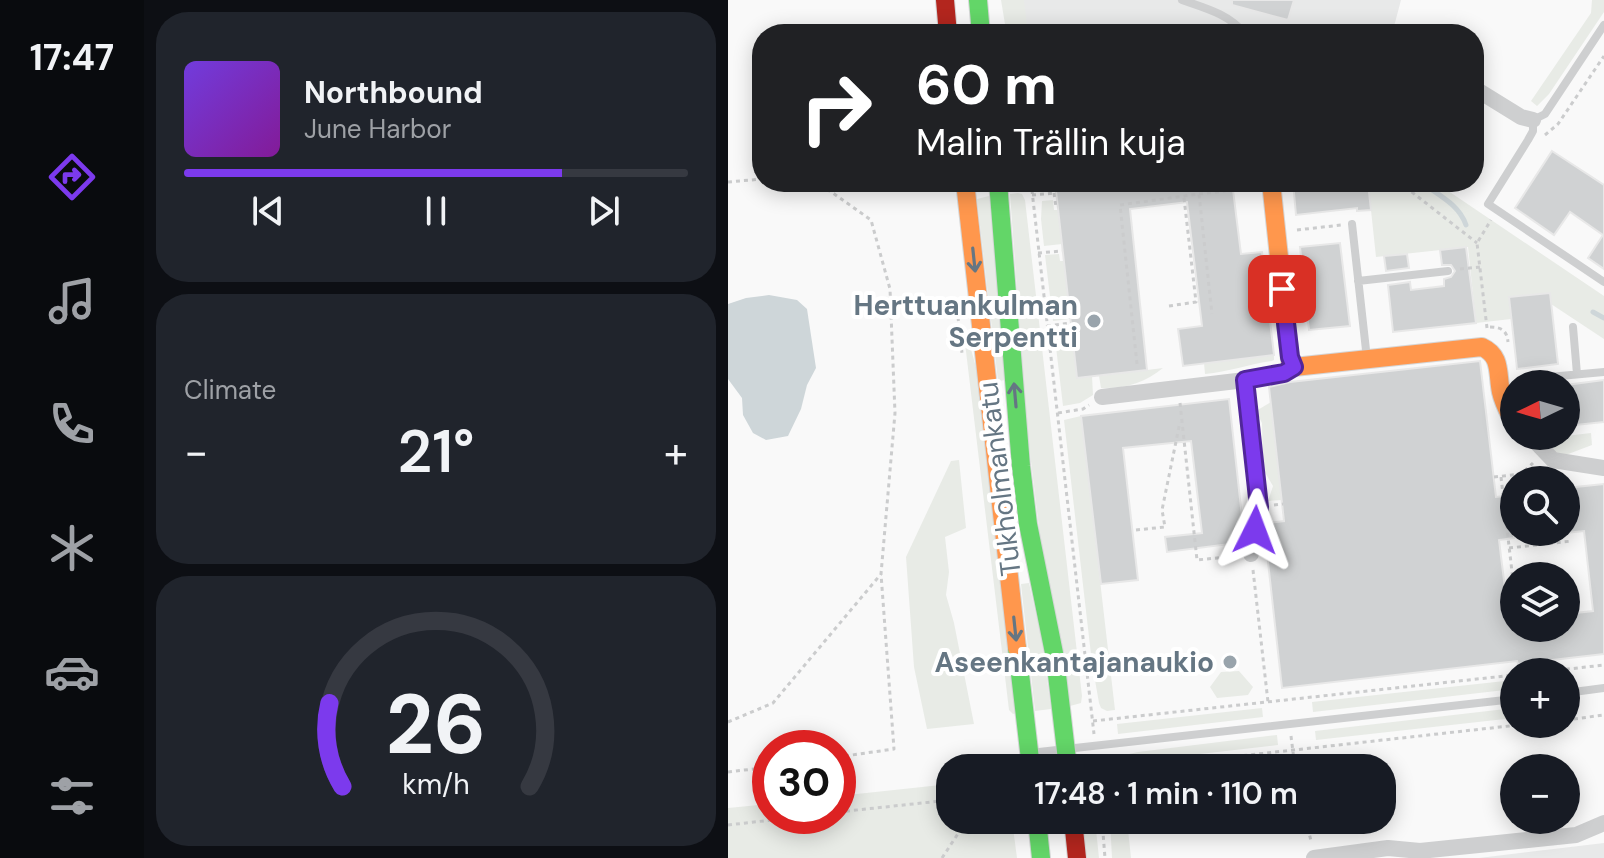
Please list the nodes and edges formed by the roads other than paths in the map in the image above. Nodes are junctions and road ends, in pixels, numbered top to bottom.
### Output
1 (945, 0) edge
2 (978, 0) edge
3 (1182, 0) edge
4 (947, 24) edge
5 (980, 24) edge
6 (1237, 24) edge
7 (1604, 25) edge
8 (1484, 94) edge
9 (1533, 120) junction
10 (966, 192) edge
11 (999, 192) edge
12 (1272, 192) edge
13 (1352, 224) road end
14 (1448, 271) road end
15 (1358, 281) junction
16 (1604, 282) edge
17 (1573, 327) dead end
18 (1367, 359) junction
19 (1294, 367) junction
20 (1502, 370) edge
21 (1577, 370) edge
22 (1604, 372) edge
23 (1580, 374) edge
24 (1245, 380) junction
25 (1102, 397) road end
26 (1543, 450) edge
27 (1604, 468) edge
28 (1251, 554) road end
29 (1604, 688) edge
30 (1580, 691) edge
31 (1500, 701) edge
32 (1029, 754) edge
33 (1066, 754) edge
34 (1104, 754) edge
35 (1604, 823) edge
36 (1038, 834) edge
37 (1074, 834) edge
38 (1314, 857) edge
39 (1041, 858) edge
40 (1077, 858) edge

1 - 4 main road
2 - 5 main road
3 - 6 lane
7 - 9 lane
8 - 9 street
9 - 16 lane
10 -> 32 main road, Tukholmankatu
33 -> 11 main road, Tukholmankatu
12 - 19 main road
13 - 15 lane
14 - 15 lane
15 - 18 lane
17 - 21 lane
18 - 19 main road
18 - 20 main road
19 - 24 street
22 - 23 lane
24 - 25 street
24 - 28 street
26 - 27 street
29 - 30 lane
31 - 34 lane
35 - 38 street
36 - 39 main road
37 - 40 main road

